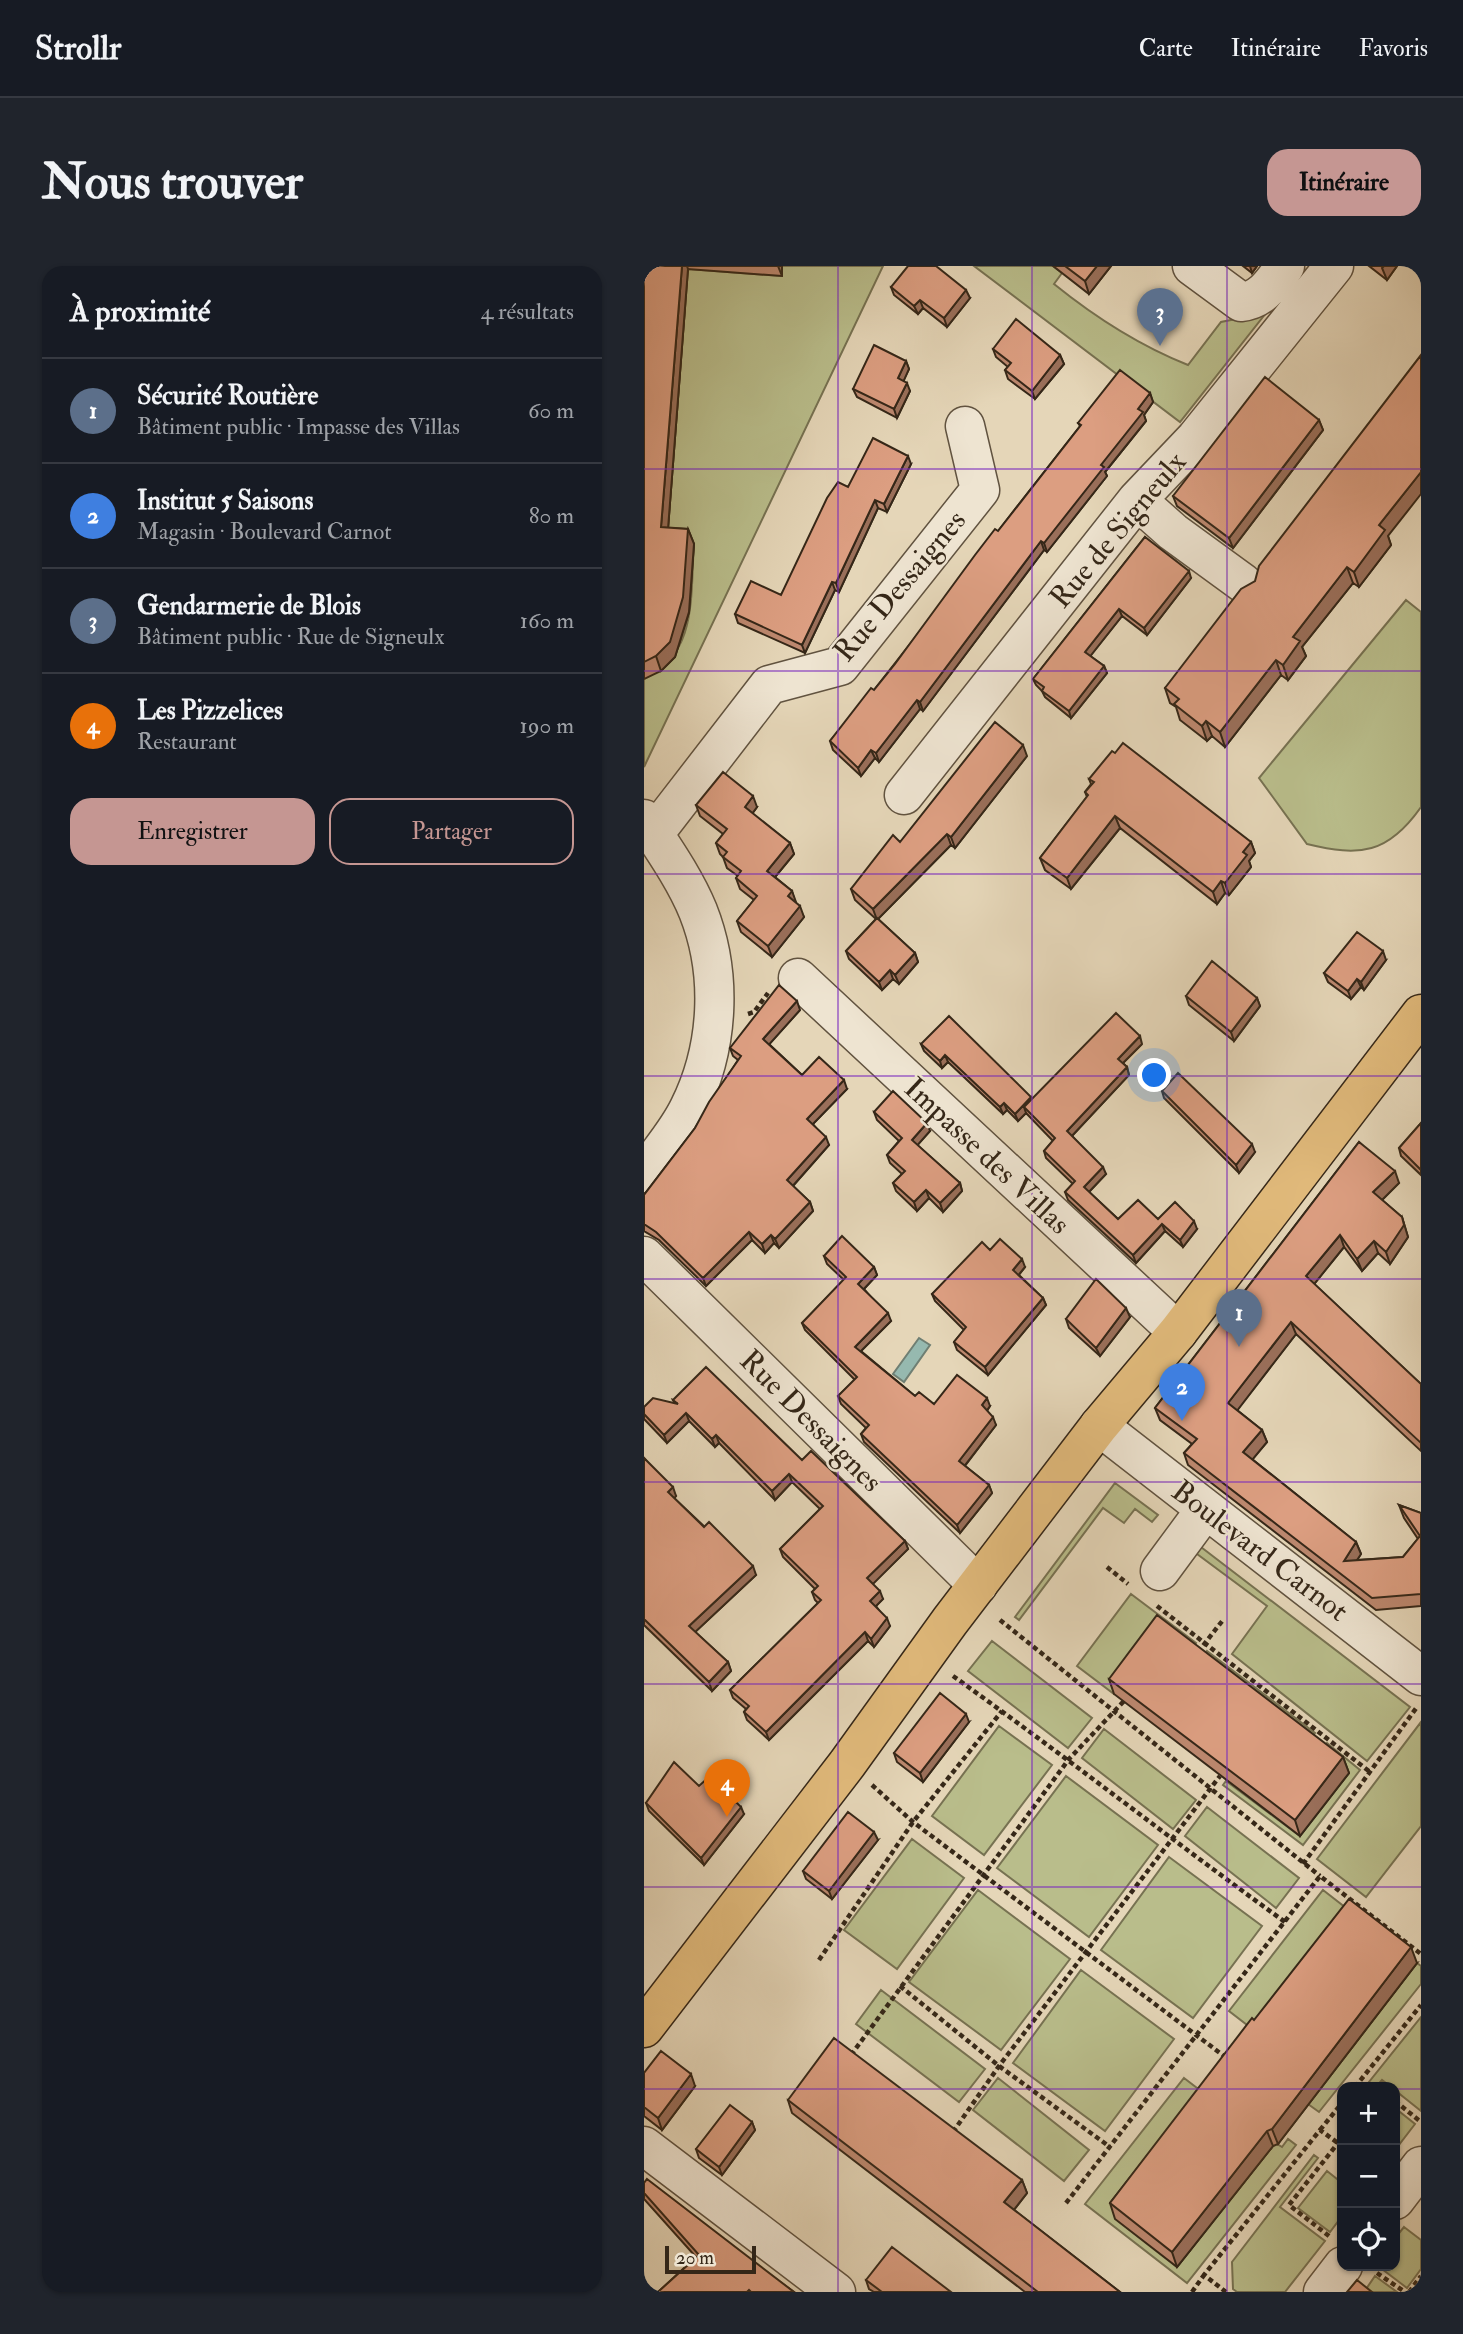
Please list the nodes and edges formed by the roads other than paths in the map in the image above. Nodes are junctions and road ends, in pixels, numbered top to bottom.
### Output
1 (1192, 266) edge
2 (1285, 266) edge
3 (1334, 266) edge
4 (965, 426) dead end
5 (1136, 500) junction
6 (1243, 583) dead end
7 (904, 795) dead end
8 (649, 827) edge
9 (798, 978) dead end
10 (1421, 1014) edge
11 (644, 1174) edge
12 (644, 1256) edge
13 (1178, 1332) junction
14 (1098, 1426) junction
15 (1205, 1510) junction
16 (978, 1586) junction
17 (1150, 1588) road end
18 (1416, 1671) edge
19 (644, 2028) edge
20 (644, 2146) edge
21 (1421, 2166) edge
22 (1400, 2193) edge
23 (1339, 2271) edge
24 (836, 2292) edge
25 (1323, 2292) edge

1 - 2 street
3 - 5 street, Rue de Signeulx
4 - 8 street, Rue Dessaignes
5 - 6 street
5 - 7 street, Rue de Signeulx
8 - 11 street, Rue Dessaignes
9 - 13 street, Impasse des Villas
10 - 13 main road
12 - 16 street, Rue Dessaignes
13 - 14 main road
14 - 15 street, Boulevard Carnot
14 - 16 main road
15 - 17 street
15 - 18 street, Boulevard Carnot
16 - 19 main road
20 - 24 street
21 - 22 street
23 - 25 street

